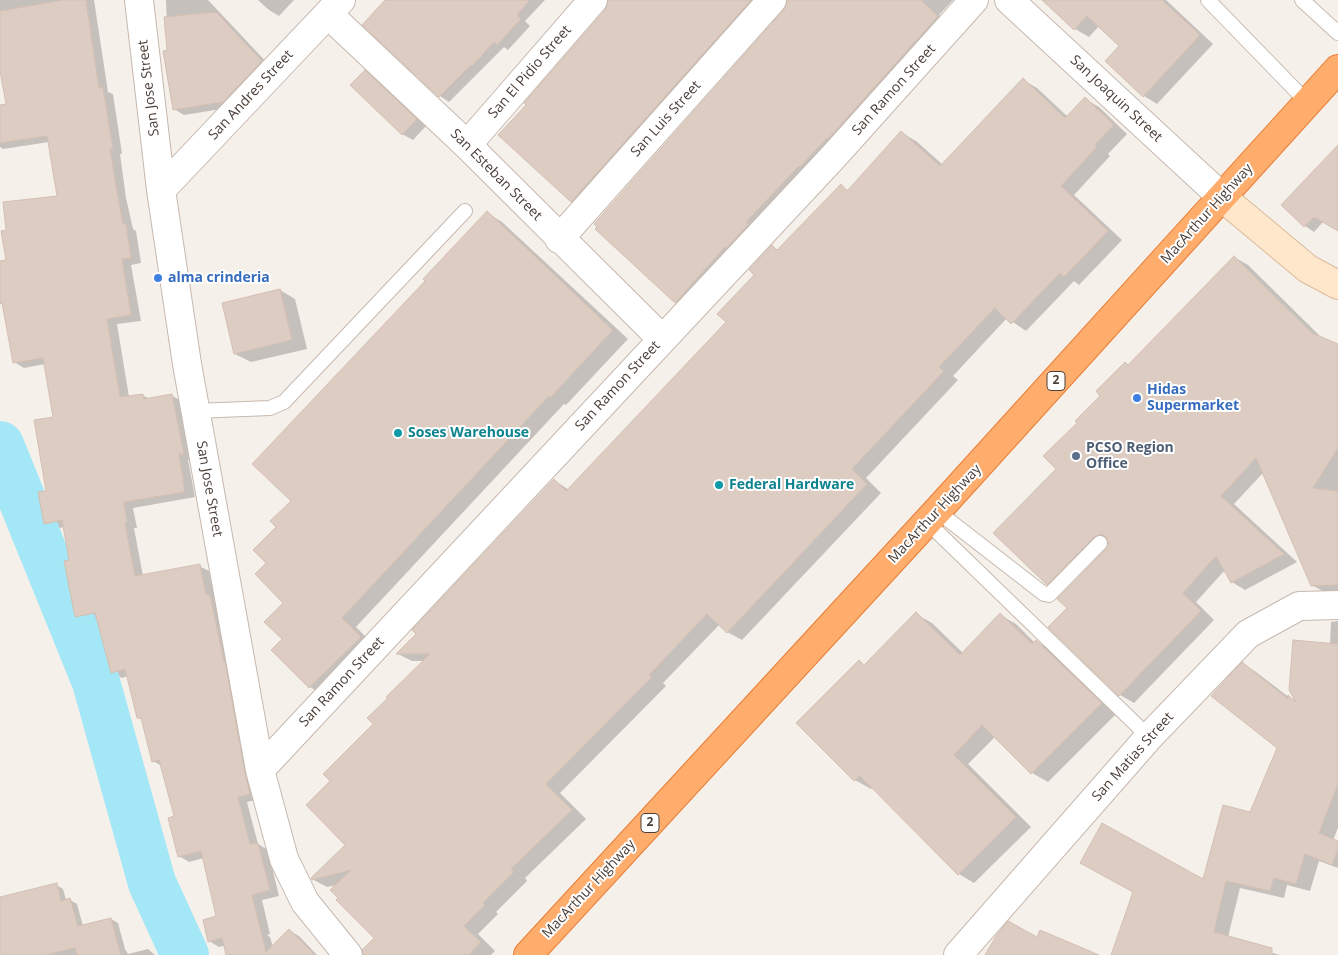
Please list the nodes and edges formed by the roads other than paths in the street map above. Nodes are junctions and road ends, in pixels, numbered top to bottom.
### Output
1 (139, 0) edge
2 (593, 0) edge
3 (772, 0) edge
4 (974, 0) edge
5 (1009, 0) edge
6 (1208, 0) edge
7 (1302, 0) edge
8 (335, 7) edge
9 (1338, 33) edge
10 (1338, 69) edge
11 (1308, 103) junction
12 (467, 144) junction
13 (161, 190) junction
14 (1223, 198) junction
15 (465, 210) dead end
16 (559, 239) junction
17 (1338, 285) edge
18 (662, 340) junction
19 (195, 411) junction
20 (932, 517) junction
21 (1100, 543) dead end
22 (1338, 605) edge
23 (1149, 737) junction
24 (260, 770) junction
25 (348, 955) edge
26 (528, 955) edge
27 (958, 955) edge

1 - 13 street, San Jose Street
2 - 12 street, San El Pidio Street
3 - 16 street, San Luis Street
4 - 18 street, San Ramon Street
5 - 14 street, San Joaquin Street
6 - 11 lane
7 - 9 lane
8 - 12 street, San Esteban Street
8 - 13 street, San Andres Street
10 - 11 highway, MacArthur Highway / 2
11 - 14 highway, MacArthur Highway / 2
12 - 16 street, San Esteban Street
13 - 19 street, San Jose Street
14 - 17 street
14 - 20 highway, MacArthur Highway / 2
15 - 19 lane
16 - 18 street, San Esteban Street
18 - 24 street, San Ramon Street
19 - 24 street, San Jose Street
20 - 21 lane
20 - 23 lane
20 - 26 highway, MacArthur Highway / 2
22 - 23 street, San Matias Street
23 - 27 street, San Matias Street
24 - 25 street, San Jose Street

